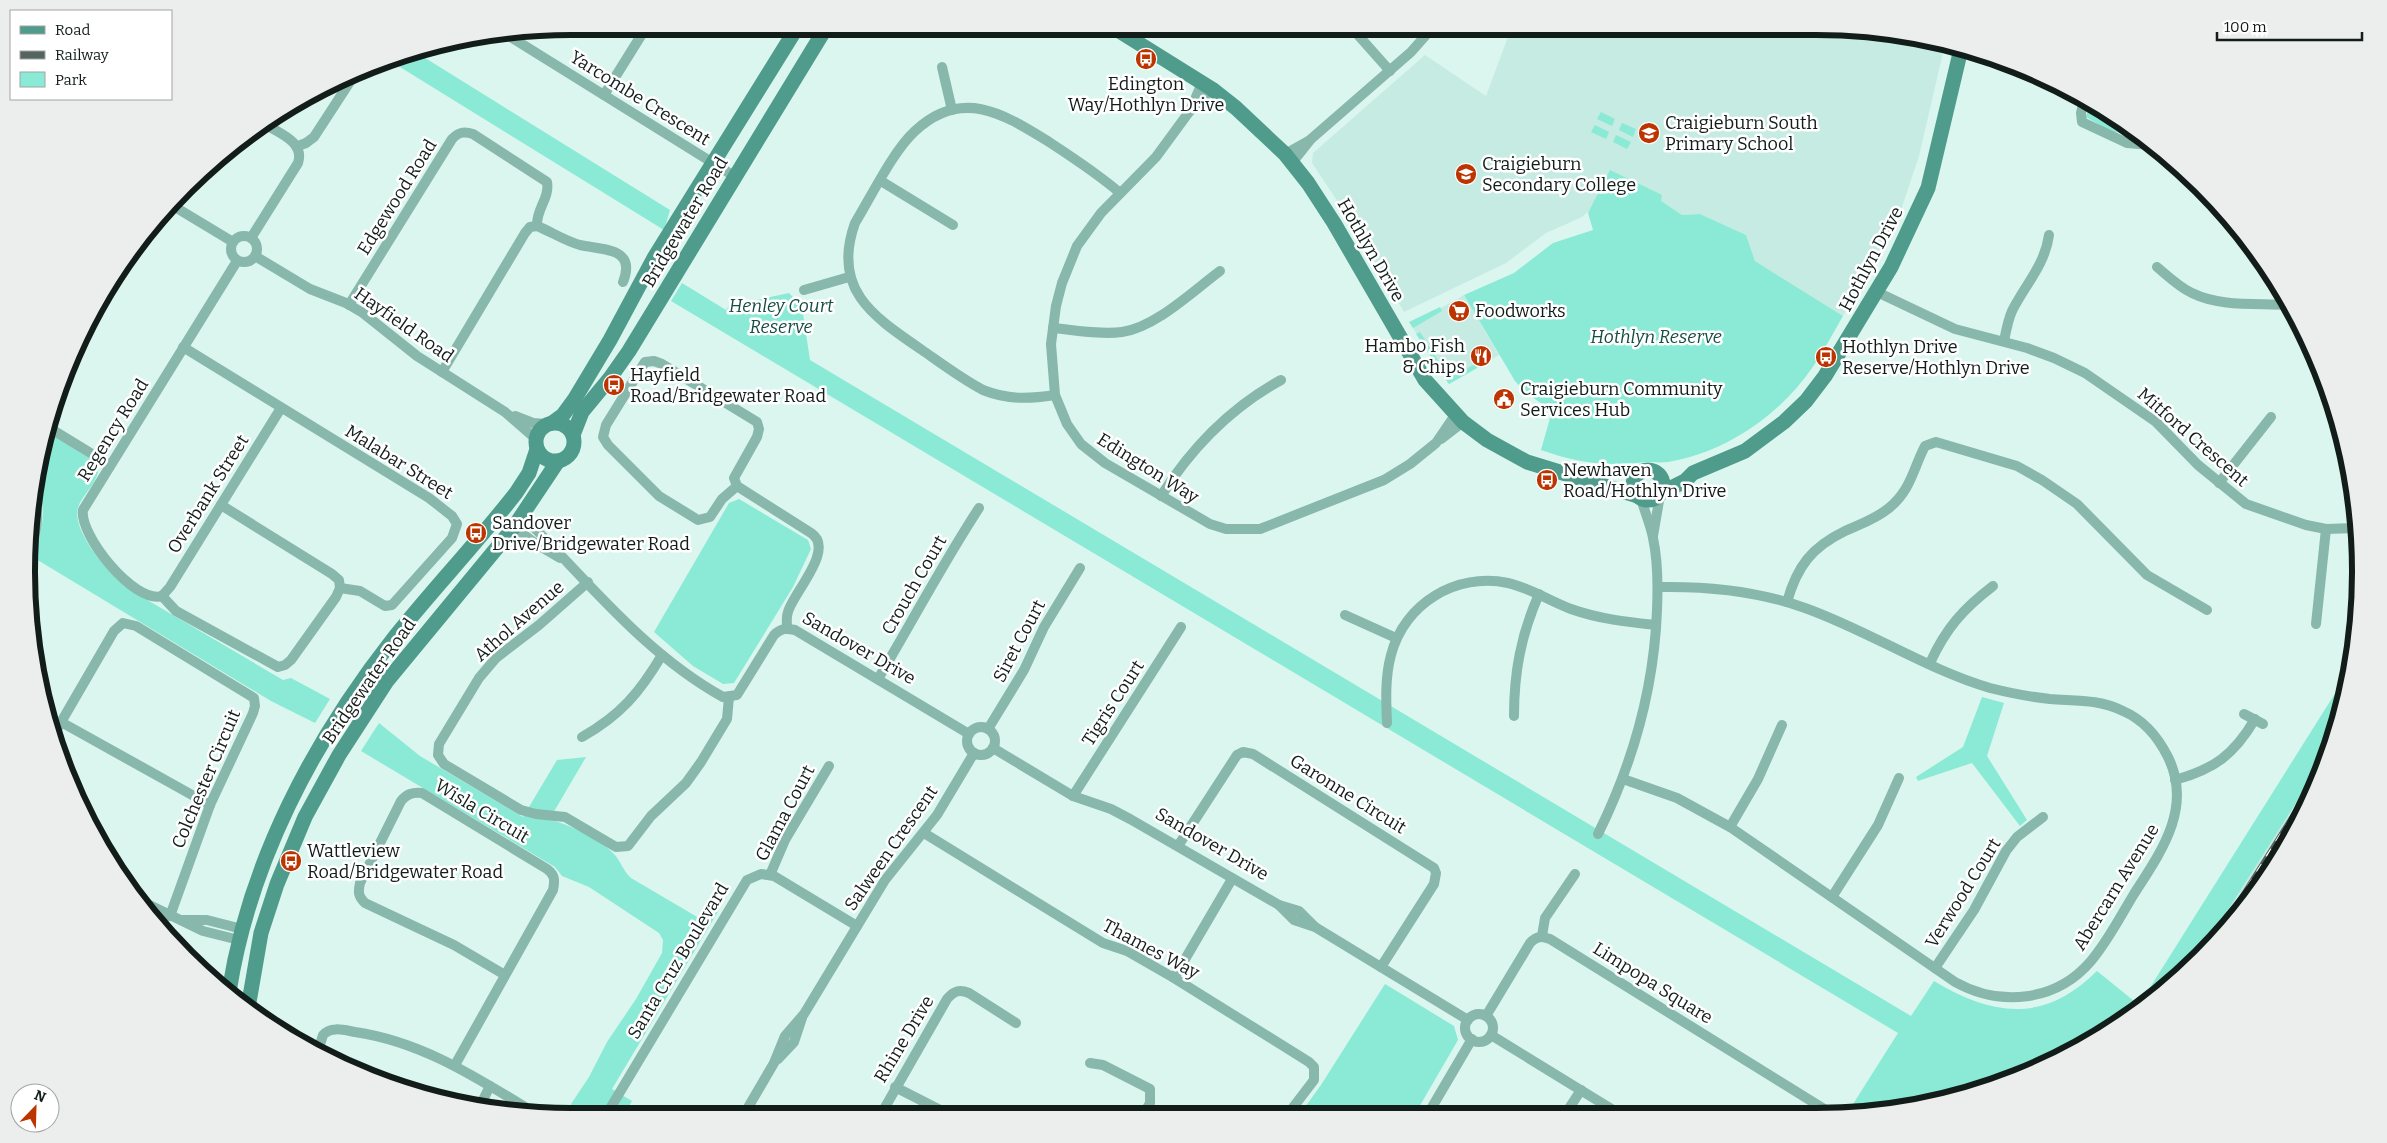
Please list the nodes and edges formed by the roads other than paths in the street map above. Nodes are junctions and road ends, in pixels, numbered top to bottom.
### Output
1 (641, 35) edge
2 (792, 35) edge
3 (821, 35) edge
4 (1125, 35) edge
5 (1358, 35) edge
6 (1425, 35) edge
7 (513, 39) edge
8 (1961, 55) edge
9 (942, 67) dead end
10 (1390, 71) junction
11 (349, 84) edge
12 (1207, 86) junction
13 (604, 95) junction
14 (2083, 106) edge
15 (952, 110) junction
16 (270, 127) edge
17 (2139, 143) edge
18 (298, 146) junction
19 (1289, 159) junction
20 (713, 163) junction
21 (734, 176) junction
22 (881, 181) junction
23 (1120, 193) junction
24 (177, 208) edge
25 (953, 225) dead end
26 (537, 226) junction
27 (2048, 235) dead end
28 (251, 238) junction
29 (233, 242) junction
30 (255, 256) junction
31 (237, 260) junction
32 (2157, 267) dead end
33 (1220, 271) dead end
34 (850, 277) junction
35 (623, 282) dead end
36 (804, 290) dead end
37 (1877, 292) junction
38 (349, 305) junction
39 (2281, 305) edge
40 (1053, 328) junction
41 (2004, 341) junction
42 (183, 347) junction
43 (442, 372) junction
44 (1281, 380) dead end
45 (1055, 395) junction
46 (281, 408) junction
47 (505, 412) junction
48 (2271, 417) dead end
49 (1459, 419) junction
50 (550, 424) junction
51 (54, 431) edge
52 (573, 435) junction
53 (537, 444) junction
54 (558, 461) junction
55 (110, 465) junction
56 (1693, 473) junction
57 (1658, 474) junction
58 (1635, 479) junction
59 (1595, 482) junction
60 (2219, 483) junction
61 (737, 486) junction
62 (1661, 494) junction
63 (1161, 496) junction
64 (1639, 497) junction
65 (221, 504) junction
66 (979, 508) dead end
67 (503, 510) junction
68 (518, 522) junction
69 (2350, 528) edge
70 (2326, 529) junction
71 (1653, 536) junction
72 (1080, 568) dead end
73 (588, 582) junction
74 (1993, 586) dead end
75 (1658, 587) junction
76 (340, 588) junction
77 (1539, 594) junction
78 (162, 596) junction
79 (1787, 602) junction
80 (2206, 610) dead end
81 (1345, 615) dead end
82 (2316, 624) dead end
83 (1656, 625) junction
84 (1181, 627) dead end
85 (787, 628) junction
86 (1396, 638) junction
87 (662, 655) junction
88 (1930, 663) junction
89 (878, 679) junction
90 (729, 697) junction
91 (2244, 714) dead end
92 (1514, 716) dead end
93 (61, 722) junction
94 (1387, 723) dead end
95 (1782, 725) dead end
96 (58, 727) edge
97 (988, 729) junction
98 (969, 734) junction
99 (582, 737) dead end
100 (993, 748) junction
101 (974, 753) junction
102 (829, 766) dead end
103 (1899, 778) dead end
104 (1623, 779) junction
105 (2175, 780) junction
106 (1072, 796) junction
107 (210, 805) junction
108 (2043, 816) dead end
109 (1730, 827) junction
110 (924, 833) junction
111 (1598, 834) dead end
112 (1178, 846) junction
113 (1575, 874) dead end
114 (770, 875) junction
115 (1232, 879) junction
116 (1832, 897) junction
117 (154, 908) edge
118 (170, 916) junction
119 (857, 926) junction
120 (241, 934) junction
121 (1542, 936) junction
122 (260, 940) junction
123 (1381, 967) junction
124 (1935, 968) junction
125 (505, 975) junction
126 (1174, 978) junction
127 (230, 985) edge
128 (249, 1000) edge
129 (1486, 1016) junction
130 (1468, 1020) junction
131 (1016, 1023) dead end
132 (1491, 1035) junction
133 (1472, 1040) junction
134 (319, 1045) edge
135 (1090, 1062) dead end
136 (455, 1065) junction
137 (490, 1086) junction
138 (895, 1087) junction
139 (1581, 1090) junction
140 (483, 1100) edge
141 (522, 1105) edge
142 (610, 1108) edge
143 (748, 1108) edge
144 (884, 1108) edge
145 (936, 1108) edge
146 (1147, 1108) edge
147 (1293, 1108) edge
148 (1432, 1108) edge
149 (1569, 1108) edge
150 (1610, 1108) edge
151 (1822, 1108) edge

1 - 13 street
2 - 20 street, Bridgewater Road
3 - 21 street, Bridgewater Road
4 - 12 street, Hothlyn Drive
5 - 10 street
6 - 10 street
7 - 13 street, Yarcombe Crescent
8 - 37 street, Hothlyn Drive
9 - 15 street
10 - 19 street
11 - 18 street
12 - 19 street, Hothlyn Drive
12 - 23 street, Edington Way
13 - 20 street, Yarcombe Crescent
14 - 17 street
15 - 22 street
15 - 23 street
16 - 18 street
18 - 28 street
19 - 49 street, Hothlyn Drive
20 - 21 street, Yarcombe Crescent
20 - 50 street, Bridgewater Road
21 - 52 street, Bridgewater Road
22 - 25 street
22 - 34 street
23 - 40 street, Edington Way
24 - 29 street
26 - 35 street
26 - 38 street, Edgewood Road
26 - 43 street
27 - 41 street
28 - 29 street
28 - 30 street
29 - 31 street
30 - 31 street
30 - 38 street, Hayfield Road
31 - 42 street, Regency Road
32 - 39 street
33 - 40 street
34 - 36 street
34 - 45 street
37 - 41 street, Mitford Crescent
37 - 56 street, Hothlyn Drive
38 - 43 street, Hayfield Road
40 - 45 street, Edington Way
41 - 60 street, Mitford Crescent
42 - 46 street, Malabar Street
42 - 55 street, Regency Road
43 - 47 street, Hayfield Road
44 - 63 street
45 - 63 street, Edington Way
46 - 65 street, Overbank Street
46 - 76 street, Malabar Street
47 - 50 street, Hayfield Road
47 - 53 street, Hayfield Road
48 - 60 street
49 - 59 street, Hothlyn Drive
49 - 63 street, Edington Way
50 - 52 street
50 - 53 street
51 - 55 street
52 - 54 street
53 - 54 street
53 - 67 street, Bridgewater Road
54 - 68 street, Bridgewater Road
55 - 78 street, Regency Road
56 - 57 street, Hothlyn Drive
56 - 62 street, Hothlyn Drive
57 - 58 street
57 - 62 street
58 - 59 street, Hothlyn Drive
58 - 64 street
59 - 64 street, Hothlyn Drive
60 - 70 street, Mitford Crescent
61 - 61 street
61 - 85 street
62 - 64 street
62 - 71 street
64 - 71 street
65 - 76 street
65 - 78 street, Overbank Street
66 - 89 street, Crouch Court
67 - 68 street
67 - 120 street, Bridgewater Road
68 - 73 street
68 - 122 street, Bridgewater Road
69 - 70 street, Mitford Crescent
70 - 82 street
71 - 75 street
72 - 97 street, Siret Court
73 - 87 street
73 - 90 street, Athol Avenue
74 - 88 street
75 - 79 street, Abercarn Avenue
75 - 83 street
76 - 78 street
77 - 83 street
77 - 86 street
77 - 92 street
79 - 80 street
79 - 88 street, Abercarn Avenue
81 - 86 street
83 - 104 street
84 - 106 street, Tigris Court
85 - 89 street, Sandover Drive
85 - 90 street, Sandover Drive
86 - 94 street
87 - 90 street
87 - 99 street
88 - 105 street, Abercarn Avenue
89 - 98 street, Sandover Drive
91 - 105 street
93 - 96 street, Colchester Circuit
93 - 107 street
93 - 107 street, Colchester Circuit
95 - 109 street
97 - 98 street
97 - 100 street
98 - 101 street
100 - 101 street
100 - 106 street, Sandover Drive
101 - 110 street, Salween Crescent
102 - 114 street, Glama Court
103 - 116 street
104 - 109 street, Abercarn Avenue
104 - 111 street
105 - 124 street, Abercarn Avenue
106 - 112 street, Sandover Drive
107 - 118 street, Colchester Circuit
108 - 124 street, Verwood Court
109 - 116 street, Abercarn Avenue
110 - 119 street, Salween Crescent
110 - 126 street, Thames Way
112 - 115 street, Sandover Drive
112 - 123 street, Garonne Circuit
113 - 121 street
114 - 119 street
114 - 142 street, Santa Cruz Boulevard
115 - 123 street, Sandover Drive
115 - 126 street
116 - 124 street, Abercarn Avenue
117 - 118 street
118 - 120 street
119 - 143 street, Salween Crescent
120 - 122 street
120 - 127 street, Bridgewater Road
121 - 129 street
121 - 151 street, Limpopa Square
122 - 128 street, Bridgewater Road
123 - 130 street, Sandover Drive
125 - 125 street, Wisla Circuit
125 - 136 street, Wisla Circuit
126 - 147 street, Thames Way
129 - 130 street
129 - 132 street
130 - 133 street
131 - 138 street, Rhine Drive
132 - 133 street
132 - 139 street
133 - 148 street
134 - 136 street
135 - 146 street
136 - 137 street
137 - 140 street
137 - 141 street
138 - 144 street, Rhine Drive
138 - 145 street
139 - 149 street
139 - 150 street

